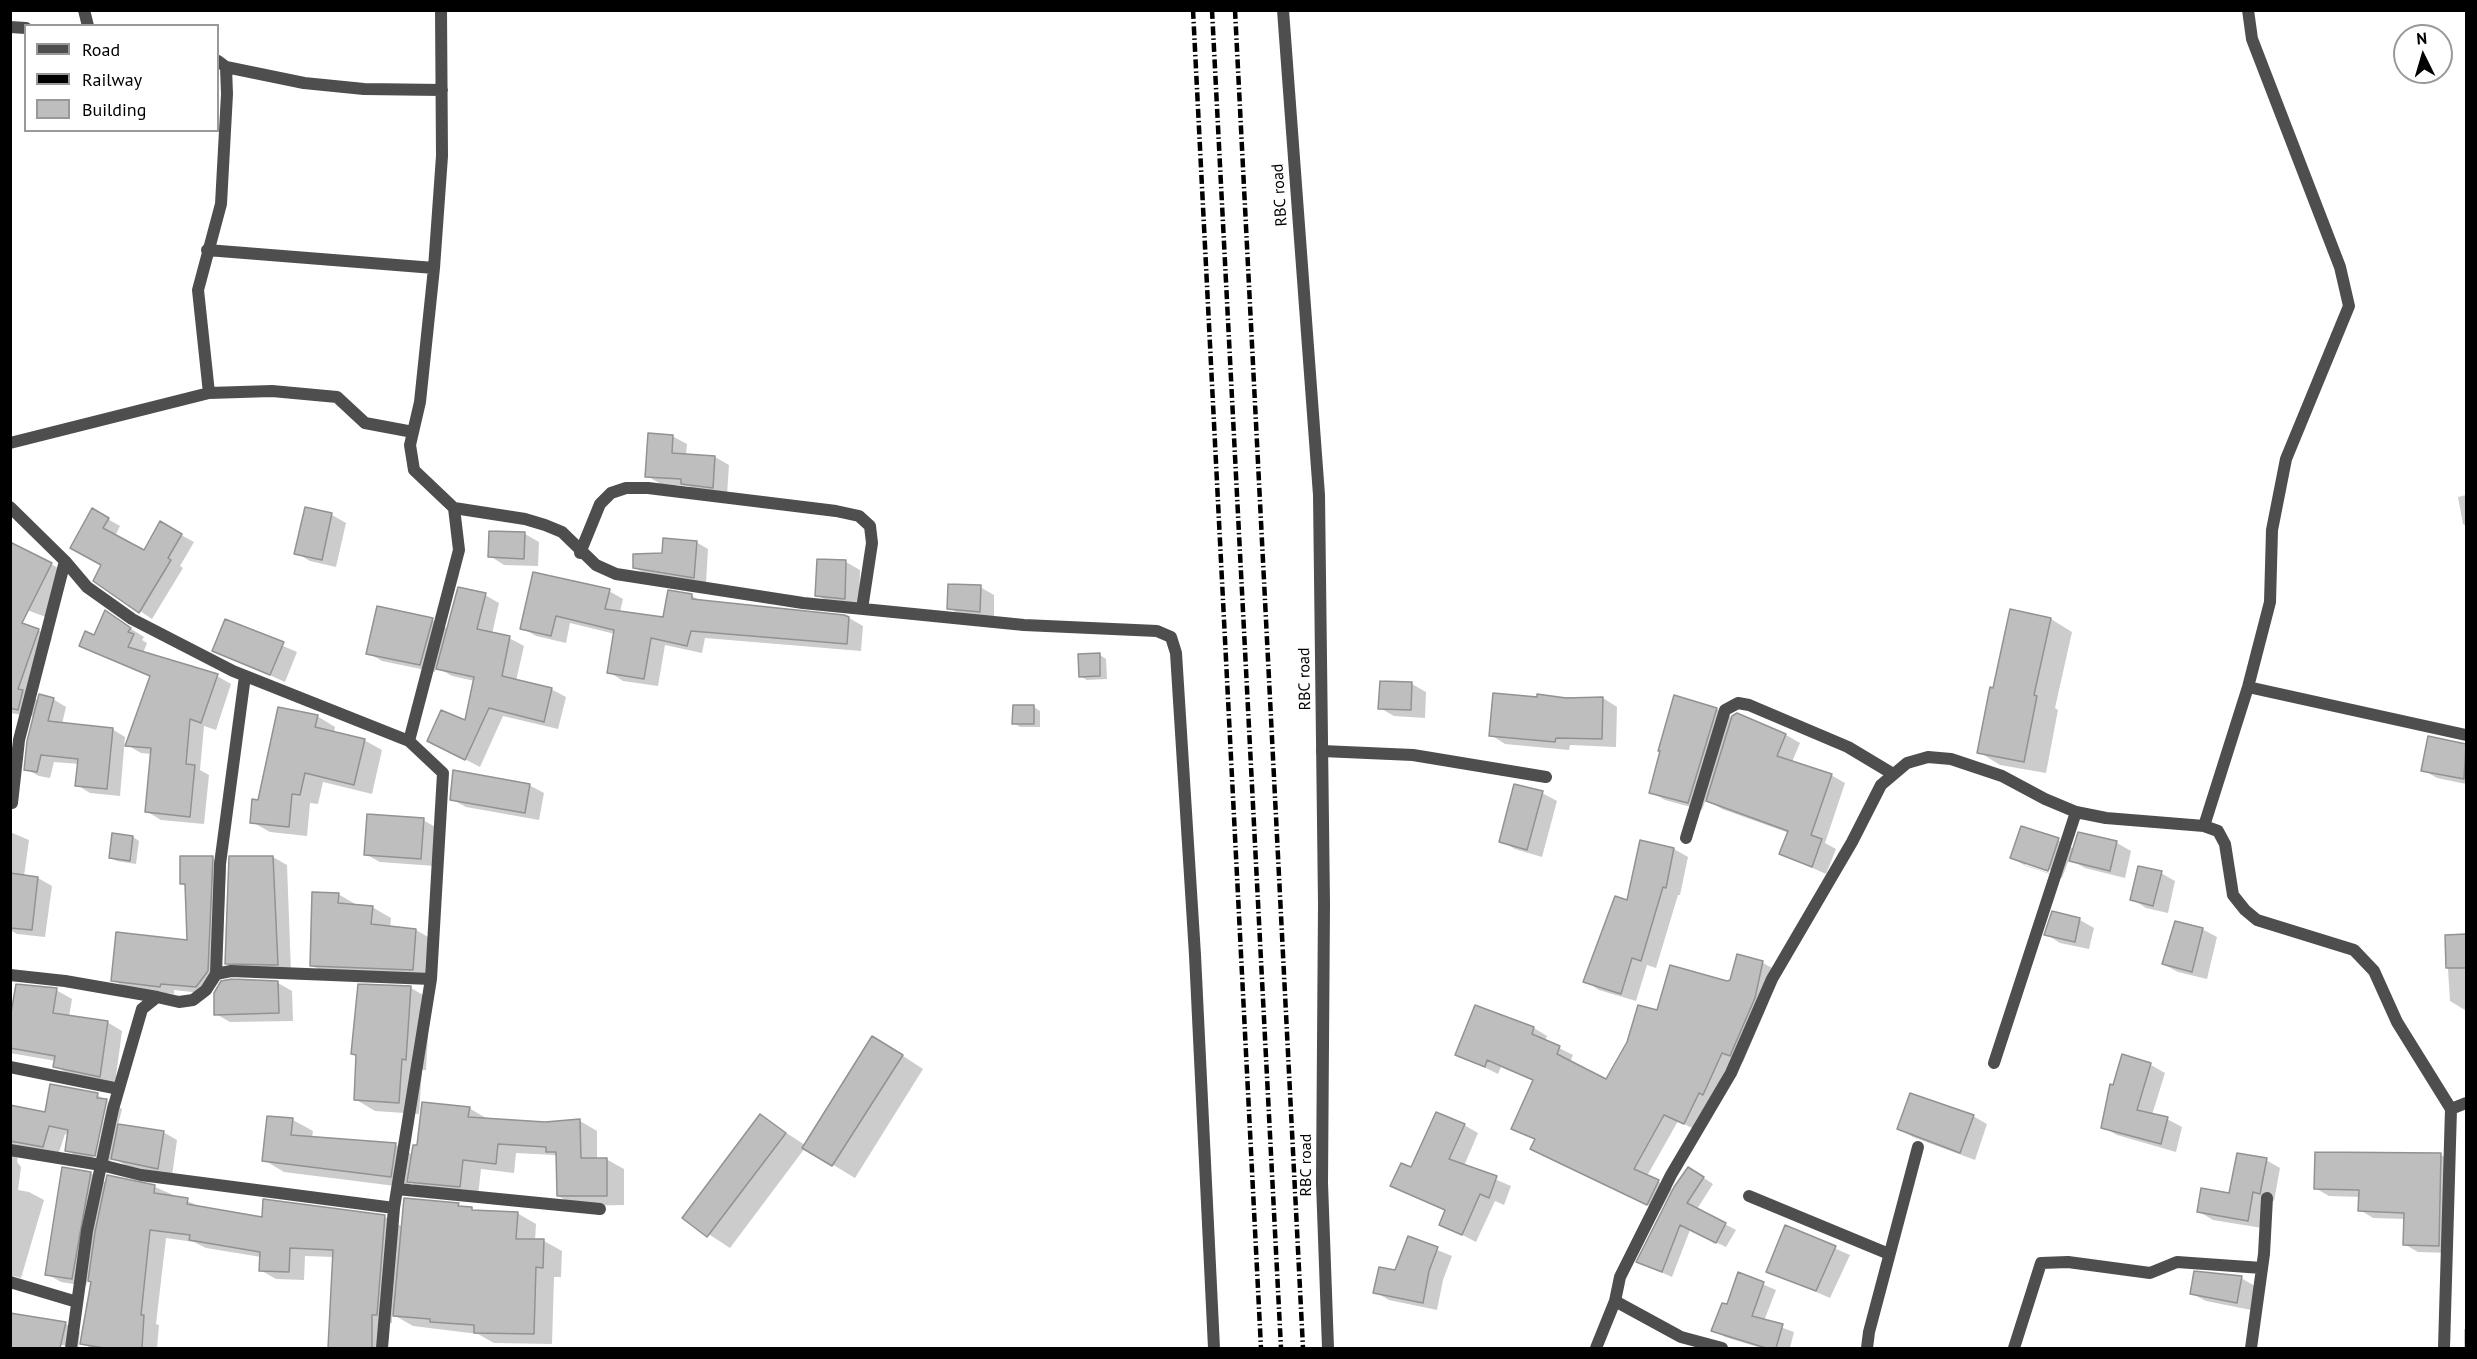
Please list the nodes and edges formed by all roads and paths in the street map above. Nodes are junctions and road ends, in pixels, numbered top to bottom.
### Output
1 (441, 10) edge
2 (1283, 10) edge
3 (2248, 10) edge
4 (222, 64) edge
5 (442, 90) junction
6 (207, 250) junction
7 (434, 268) junction
8 (209, 393) junction
9 (413, 432) junction
10 (10, 443) edge
11 (10, 507) edge
12 (454, 508) junction
13 (580, 553) junction
14 (65, 561) junction
15 (862, 609) junction
16 (245, 676) junction
17 (2248, 687) junction
18 (2466, 735) edge
19 (409, 741) junction
20 (1322, 751) junction
21 (1893, 774) junction
22 (1546, 777) dead end
23 (12, 803) dead end
24 (2076, 812) junction
25 (2204, 826) junction
26 (1686, 838) dead end
27 (216, 974) junction
28 (10, 975) edge
29 (431, 979) junction
30 (157, 997) junction
31 (1994, 1063) dead end
32 (10, 1067) edge
33 (119, 1089) junction
34 (2466, 1103) edge
35 (2451, 1109) junction
36 (1918, 1147) dead end
37 (10, 1150) edge
38 (101, 1165) junction
39 (397, 1189) junction
40 (1749, 1196) dead end
41 (2267, 1198) dead end
42 (394, 1208) junction
43 (600, 1209) dead end
44 (1889, 1254) junction
45 (2262, 1268) junction
46 (10, 1282) edge
47 (1615, 1301) junction
48 (77, 1302) junction
49 (71, 1348) edge
50 (382, 1348) edge
51 (1214, 1348) edge
52 (1328, 1348) edge
53 (1596, 1348) edge
54 (1722, 1348) edge
55 (1867, 1348) edge
56 (2013, 1348) edge
57 (2251, 1348) edge
58 (2444, 1348) edge

1 - 5 street
2 - 20 street, RBC road
3 - 17 street
4 - 5 street
4 - 6 street
5 - 7 street
6 - 7 street
6 - 8 street
7 - 9 street
8 - 9 street
8 - 10 street
9 - 12 street
11 - 14 street
12 - 13 street
12 - 19 street
13 - 15 street
13 - 15 street
14 - 16 street
14 - 23 street
15 - 51 street
16 - 19 street
16 - 27 street
17 - 18 street
17 - 25 street
19 - 29 street
20 - 22 street
20 - 52 street, RBC road
21 - 24 street
21 - 26 street
21 - 47 street
24 - 25 street
24 - 31 street
25 - 35 street
27 - 29 street
27 - 30 street
28 - 30 street
29 - 39 street
30 - 33 street
32 - 33 street
33 - 38 street
34 - 35 street
35 - 58 street
36 - 44 street
37 - 38 street
38 - 42 street
38 - 48 street
39 - 42 street
39 - 43 street
40 - 44 street
41 - 45 street
42 - 50 street
44 - 55 street
45 - 56 street
45 - 57 street
46 - 48 street
47 - 53 street
47 - 54 street
48 - 49 street

